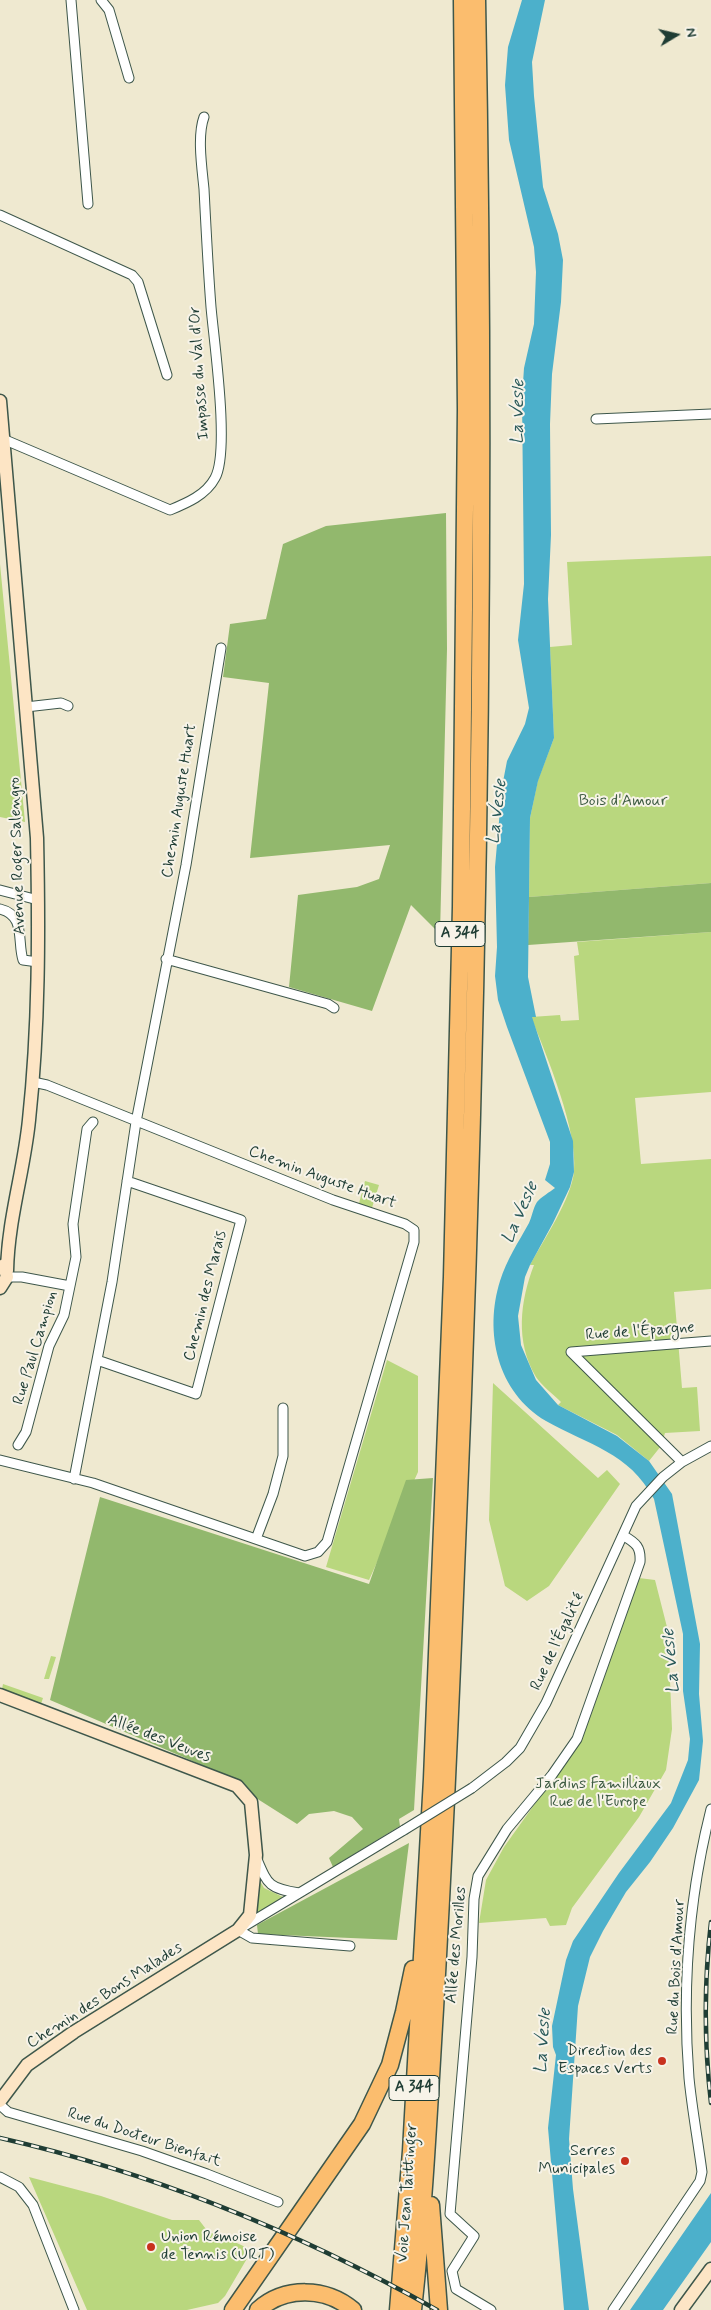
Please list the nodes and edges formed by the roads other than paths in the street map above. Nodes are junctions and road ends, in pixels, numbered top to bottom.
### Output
1 (71, 0) edge
2 (462, 0) edge
3 (477, 0) edge
4 (106, 1) edge
5 (129, 78) dead end
6 (204, 117) dead end
7 (88, 204) dead end
8 (0, 215) edge
9 (167, 375) dead end
10 (0, 401) edge
11 (711, 414) edge
12 (596, 419) dead end
13 (3, 439) junction
14 (221, 648) dead end
15 (68, 706) dead end
16 (26, 707) junction
17 (0, 890) edge
18 (38, 900) junction
19 (0, 909) edge
20 (166, 959) junction
21 (38, 962) junction
22 (334, 1008) dead end
23 (33, 1082) junction
24 (93, 1122) dead end
25 (136, 1122) junction
26 (127, 1180) junction
27 (11, 1218) junction
28 (0, 1248) edge
29 (3, 1278) edge
30 (70, 1286) junction
31 (711, 1341) edge
32 (97, 1360) junction
33 (283, 1408) dead end
34 (18, 1445) dead end
35 (711, 1446) edge
36 (0, 1460) edge
37 (682, 1462) junction
38 (74, 1479) junction
39 (624, 1536) junction
40 (256, 1539) junction
41 (0, 1695) edge
42 (711, 1809) edge
43 (404, 1830) joint
44 (256, 1855) junction
45 (435, 1869) junction
46 (299, 1893) junction
47 (425, 1904) junction
48 (238, 1930) junction
49 (350, 1946) dead end
50 (0, 2101) edge
51 (0, 2105) edge
52 (427, 2153) junction
53 (0, 2178) edge
54 (278, 2202) dead end
55 (711, 2269) edge
56 (74, 2310) edge
57 (233, 2310) edge
58 (258, 2310) edge
59 (353, 2310) edge
60 (398, 2310) edge
61 (413, 2310) edge
62 (439, 2310) edge
63 (491, 2310) edge
64 (613, 2310) edge
65 (681, 2310) edge

1 - 7 street
2 - 45 highway, A 344
3 - 45 highway, A 344
4 - 5 street
6 - 13 street, Impasse du Val d'Or
8 - 9 street
10 - 13 street, Avenue Roger Salengro
11 - 12 street
13 - 16 street, Avenue Roger Salengro
14 - 20 street, Chemin Auguste Huart
15 - 16 street
16 - 18 street, Avenue Roger Salengro
17 - 18 street
18 - 21 street, Avenue Roger Salengro
19 - 21 street
20 - 22 street
20 - 25 street, Chemin Auguste Huart
21 - 23 street, Avenue Roger Salengro
23 - 25 street, Chemin Auguste Huart
23 - 27 street, Avenue Roger Salengro
24 - 30 street, Rue Paul Campion
25 - 26 street
25 - 40 street, Chemin Auguste Huart
26 - 32 street
26 - 32 street, Chemin des Marais
27 - 28 street, Avenue Roger Salengro
27 - 29 street, Avenue Roger Salengro
29 - 30 street, Rue Paul Campion
30 - 34 street, Rue Paul Campion
31 - 37 street, Rue de l'Épargne
32 - 38 street
33 - 40 street
35 - 37 street
36 - 38 street
37 - 39 street, Rue de l'Égalité
38 - 40 street
39 - 43 street, Rue de l'Égalité, bridge
39 - 63 street, Allée des Morilles
41 - 44 street, Allée des Veuves
42 - 64 street, Rue du Bois d'Amour
43 - 46 street, Chemin des Bons Malades
44 - 46 street
44 - 48 street, Chemin des Bons Malades
45 - 47 highway, Voie Jean Taittinger / A 344
45 - 52 highway, Voie Jean Taittinger / A 344
46 - 48 street, Chemin des Bons Malades
47 - 57 highway
47 - 60 highway, Voie Jean Taittinger / A 344
48 - 49 street
48 - 50 street, Chemin des Bons Malades
51 - 54 street, Rue du Docteur Bienfait
52 - 61 highway, Voie Jean Taittinger / A 344
52 - 62 highway
53 - 56 street
55 - 65 street
58 - 59 highway

